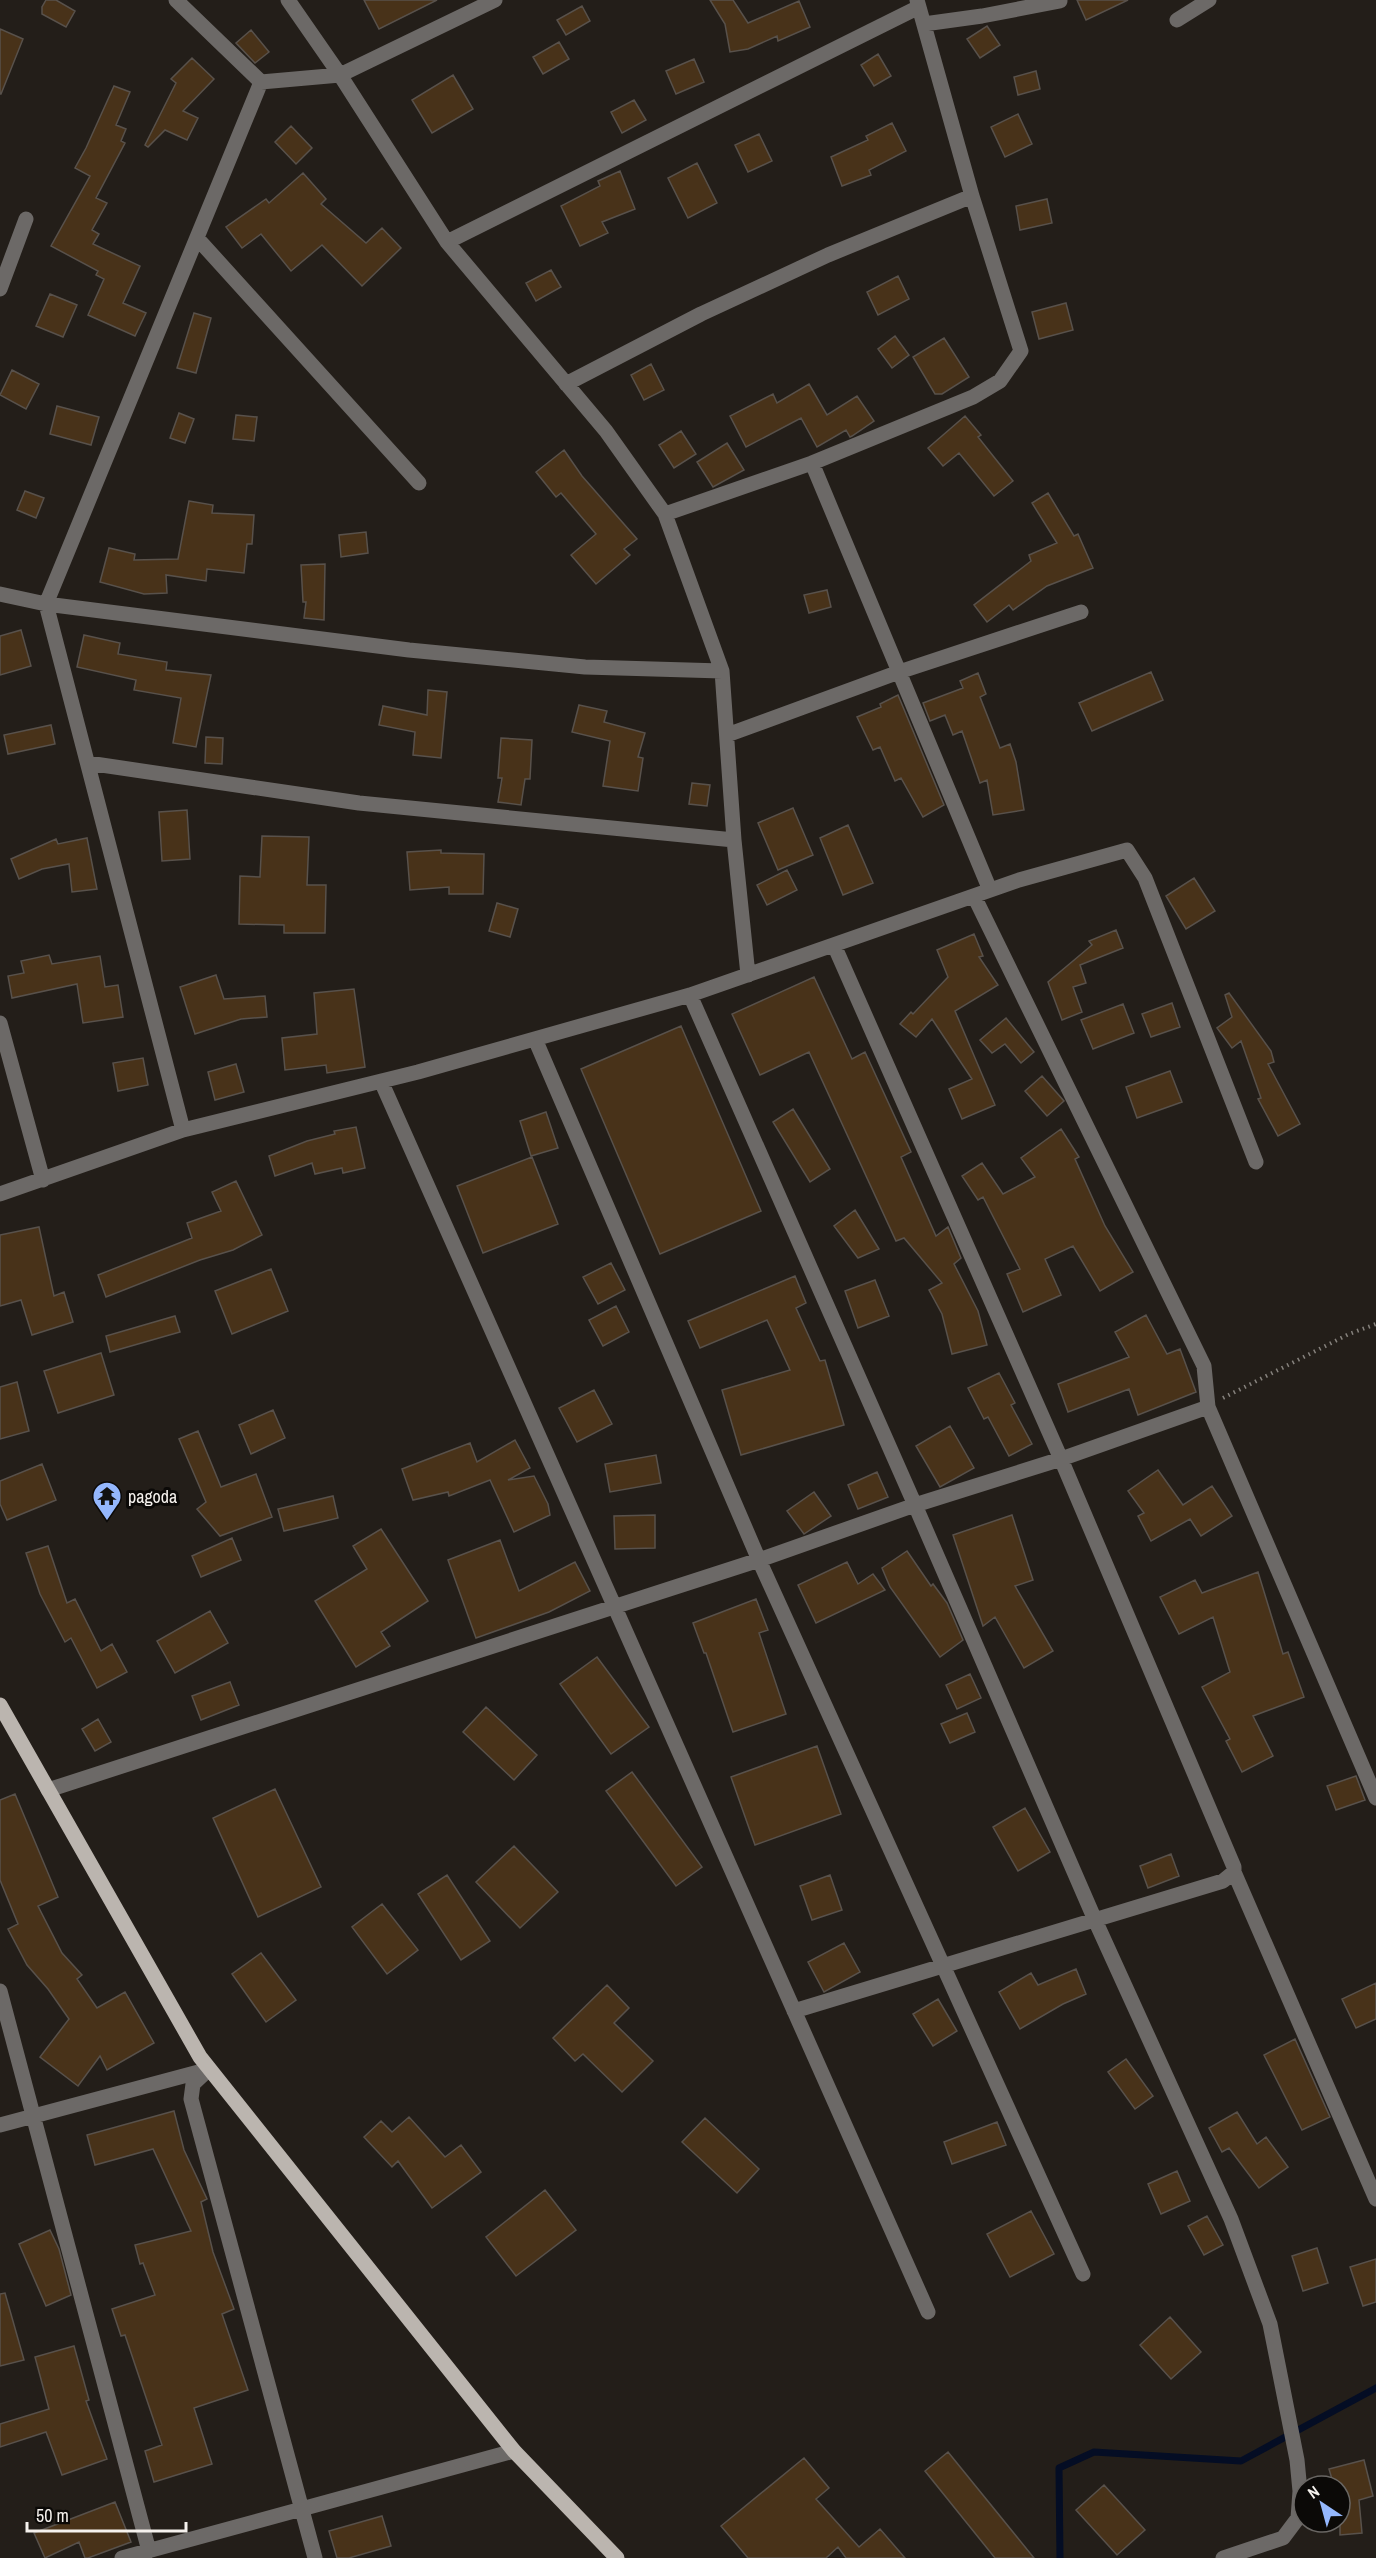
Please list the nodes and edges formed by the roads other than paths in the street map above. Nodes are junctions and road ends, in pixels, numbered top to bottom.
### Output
1 (176, 0) edge
2 (288, 0) edge
3 (495, 0) edge
4 (1209, 0) edge
5 (1060, 1) edge
6 (918, 3) edge
7 (1177, 20) dead end
8 (924, 24) junction
9 (340, 75) junction
10 (261, 82) junction
11 (972, 196) junction
12 (26, 219) dead end
13 (197, 238) junction
14 (447, 242) junction
15 (0, 289) edge
16 (566, 384) junction
17 (812, 463) junction
18 (419, 483) dead end
19 (665, 514) junction
20 (0, 594) edge
21 (46, 604) junction
22 (1081, 612) dead end
23 (722, 671) junction
24 (899, 672) junction
25 (727, 735) junction
26 (88, 763) junction
27 (734, 840) junction
28 (990, 890) junction
29 (974, 896) junction
30 (834, 945) junction
31 (748, 975) junction
32 (690, 995) junction
33 (0, 1023) edge
34 (535, 1039) junction
35 (381, 1081) junction
36 (183, 1130) junction
37 (1256, 1162) dead end
38 (43, 1180) junction
39 (0, 1194) edge
40 (1208, 1407) junction
41 (1061, 1459) junction
42 (915, 1505) junction
43 (759, 1560) junction
44 (615, 1607) junction
45 (0, 1705) edge
46 (48, 1790) junction
47 (1376, 1798) edge
48 (1234, 1872) junction
49 (1095, 1920) junction
50 (942, 1966) junction
51 (0, 1991) edge
52 (794, 2011) junction
53 (209, 2069) junction
54 (34, 2116) junction
55 (0, 2125) edge
56 (1376, 2199) edge
57 (1083, 2274) dead end
58 (928, 2312) dead end
59 (514, 2451) junction
60 (302, 2509) junction
61 (149, 2551) junction
62 (122, 2558) edge
63 (315, 2558) edge
64 (617, 2558) edge
65 (1223, 2558) edge

1 - 10 street
2 - 9 street
3 - 9 street
4 - 7 street
5 - 8 street
6 - 8 street
6 - 14 street
8 - 11 street
9 - 10 street
9 - 14 street
10 - 13 street
11 - 16 street
11 - 17 street
12 - 15 street
13 - 18 street
13 - 21 street
14 - 16 street
16 - 19 street
17 - 19 street
17 - 24 street
19 - 23 street
20 - 21 street
21 - 23 street
21 - 26 street
22 - 24 street
23 - 25 street
24 - 25 street
24 - 28 street
25 - 27 street
26 - 27 street
26 - 36 street
27 - 31 street
28 - 29 street
28 - 37 street
29 - 30 street
29 - 40 street
30 - 31 street
30 - 41 street
31 - 32 street
32 - 34 street
32 - 42 street
33 - 38 street
34 - 35 street
34 - 43 street
35 - 36 street
35 - 44 street
36 - 38 street
38 - 39 street
40 - 41 street
40 - 47 street
41 - 42 street
41 - 48 street
42 - 43 street
42 - 49 street
43 - 44 street
43 - 50 street
44 - 46 street
44 - 52 street
45 - 46 main road
46 - 53 main road
48 - 49 street
48 - 56 street
49 - 50 street
49 - 65 street
50 - 52 street
50 - 57 street
51 - 54 street
52 - 58 street
53 - 54 street
53 - 59 main road
53 - 60 street
54 - 55 street
54 - 61 street
59 - 60 street
59 - 64 main road
60 - 61 street
60 - 63 street
61 - 62 street

